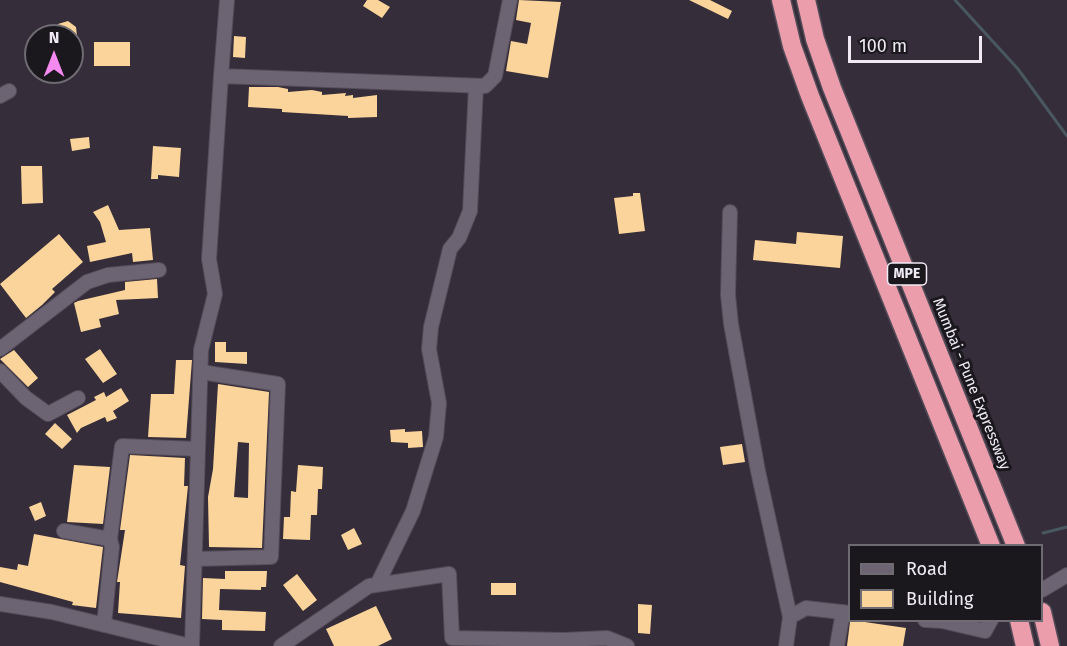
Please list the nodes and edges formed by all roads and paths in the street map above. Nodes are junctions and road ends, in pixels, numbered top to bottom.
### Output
1 (227, 0) edge
2 (510, 0) edge
3 (781, 0) edge
4 (806, 0) edge
5 (221, 76) junction
6 (476, 86) junction
7 (730, 212) dead end
8 (159, 270) dead end
9 (0, 348) edge
10 (0, 371) edge
11 (201, 372) junction
12 (78, 398) dead end
13 (198, 449) junction
14 (64, 531) dead end
15 (110, 539) junction
16 (990, 544) edge
17 (1016, 544) edge
18 (195, 559) junction
19 (1067, 575) edge
20 (377, 585) junction
21 (1043, 589) edge
22 (0, 604) edge
23 (846, 612) edge
24 (790, 617) junction
25 (1043, 620) edge
26 (946, 622) edge
27 (990, 622) edge
28 (1019, 622) edge
29 (104, 625) junction
30 (191, 646) edge
31 (281, 646) edge
32 (627, 646) edge
33 (786, 646) edge
34 (837, 646) edge
35 (1025, 646) edge
36 (1050, 646) edge

1 - 5 street
2 - 6 street
3 - 16 highway, MPE
4 - 17 highway, Mumbai - Pune Expressway / MPE
5 - 6 street
5 - 11 street
6 - 20 street
7 - 24 street
8 - 9 street
10 - 12 street
11 - 13 street
11 - 18 street
13 - 15 street
13 - 18 street
14 - 15 street
15 - 29 street
18 - 30 street
19 - 21 street
20 - 31 street
20 - 32 street
22 - 29 street
23 - 24 street
23 - 34 street
24 - 33 street
25 - 36 highway
26 - 27 street
28 - 35 highway
29 - 30 street

